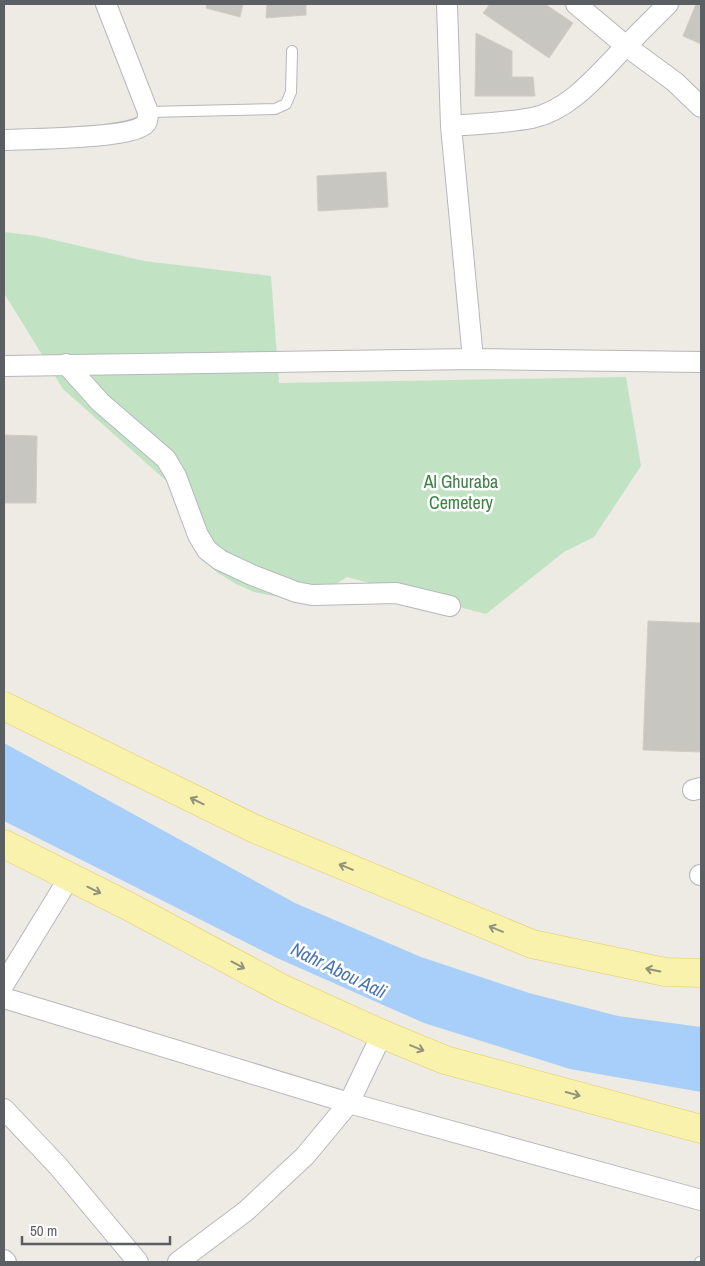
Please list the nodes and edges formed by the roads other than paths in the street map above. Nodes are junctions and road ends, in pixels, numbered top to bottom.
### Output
1 (106, 4) edge
2 (447, 4) edge
3 (576, 4) edge
4 (668, 4) edge
5 (626, 46) junction
6 (292, 51) dead end
7 (701, 107) edge
8 (148, 112) junction
9 (451, 126) junction
10 (4, 140) edge
11 (472, 359) junction
12 (701, 362) edge
13 (66, 364) junction
14 (4, 366) edge
15 (450, 606) dead end
16 (4, 706) edge
17 (4, 844) edge
18 (69, 878) junction
19 (701, 973) edge
20 (4, 984) edge
21 (4, 998) edge
22 (382, 1034) junction
23 (349, 1103) junction
24 (4, 1109) edge
25 (701, 1129) edge
26 (701, 1200) edge
27 (138, 1262) edge
28 (178, 1262) edge

1 - 8 street
2 - 9 street
3 - 5 street
4 - 5 street
5 - 7 street
5 - 9 street
6 - 8 lane
8 - 10 street
9 - 11 street
11 - 12 street
11 - 13 street
13 - 14 street
13 - 15 street
19 -> 16 main road
17 - 18 main road
18 - 20 street
18 -> 22 main road
21 - 23 street
22 - 23 street
22 -> 25 main road
23 - 26 street
23 - 28 street
24 - 27 street

